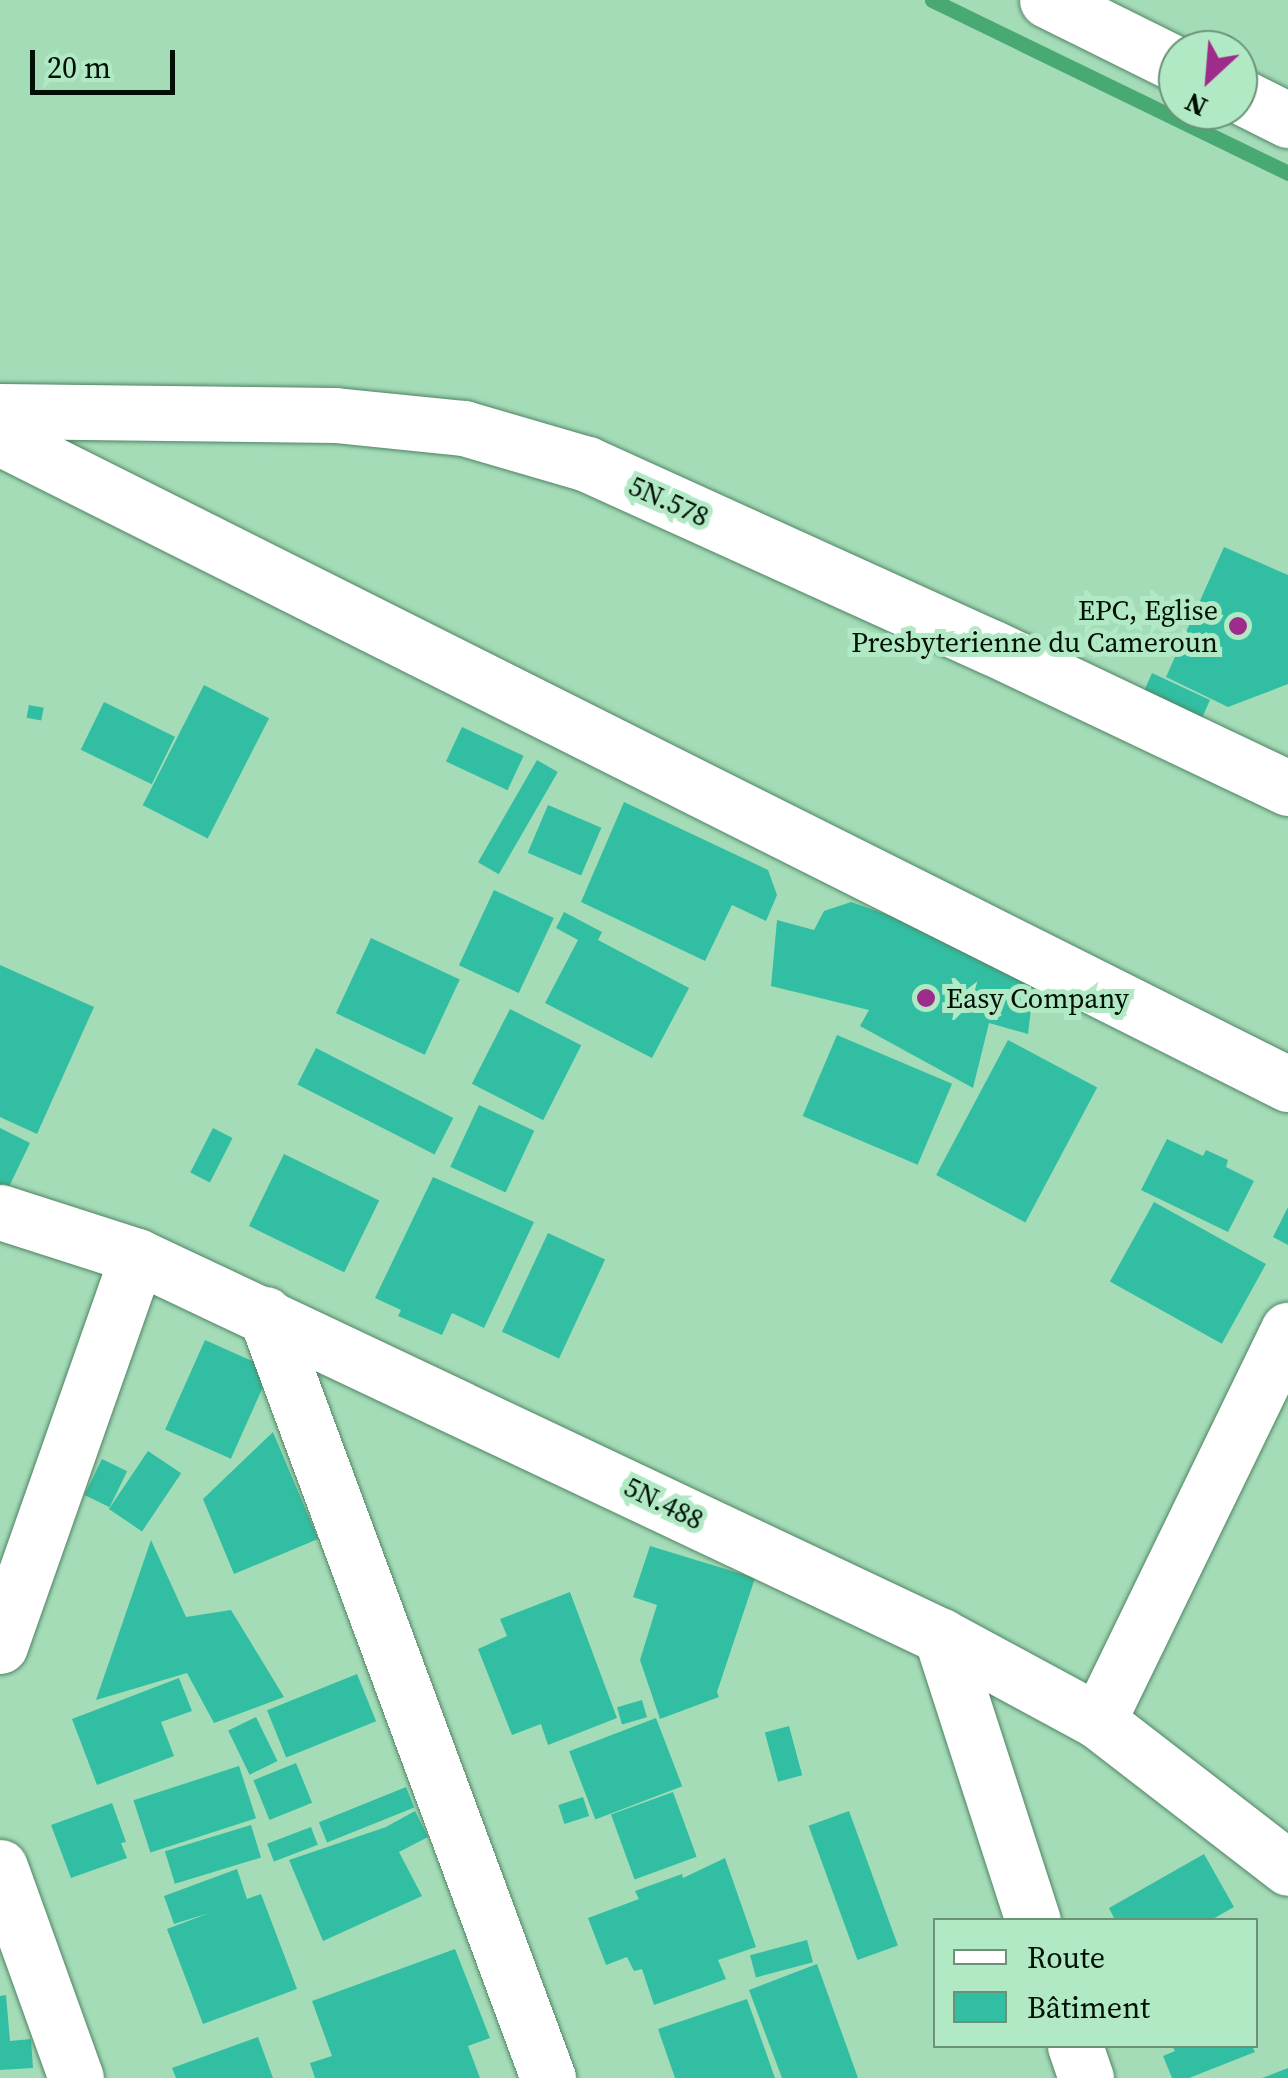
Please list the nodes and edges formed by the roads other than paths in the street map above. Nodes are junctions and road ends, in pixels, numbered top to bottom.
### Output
1 (1048, 0) edge
2 (1158, 55) edge
3 (1258, 105) edge
4 (1288, 120) edge
5 (0, 411) edge
6 (0, 438) edge
7 (1288, 788) edge
8 (1288, 1084) edge
9 (0, 1212) edge
10 (138, 1256) junction
11 (265, 1314) junction
12 (1288, 1330) edge
13 (2, 1635) edge
14 (941, 1636) junction
15 (1098, 1721) junction
16 (0, 1867) edge
17 (1288, 1868) edge
18 (1031, 1918) edge
19 (1076, 2048) edge
20 (76, 2078) edge
21 (548, 2078) edge
22 (1086, 2078) edge

1 - 2 street
3 - 4 street
5 - 7 street, 5N.578
6 - 8 street
9 - 10 street, 5N.488
10 - 11 street, 5N.488
10 - 13 street
11 - 14 street, 5N.488
11 - 21 street
12 - 15 street
14 - 15 street, 5N.488
14 - 18 street
15 - 17 street, 5N.488
16 - 20 street
19 - 22 street

